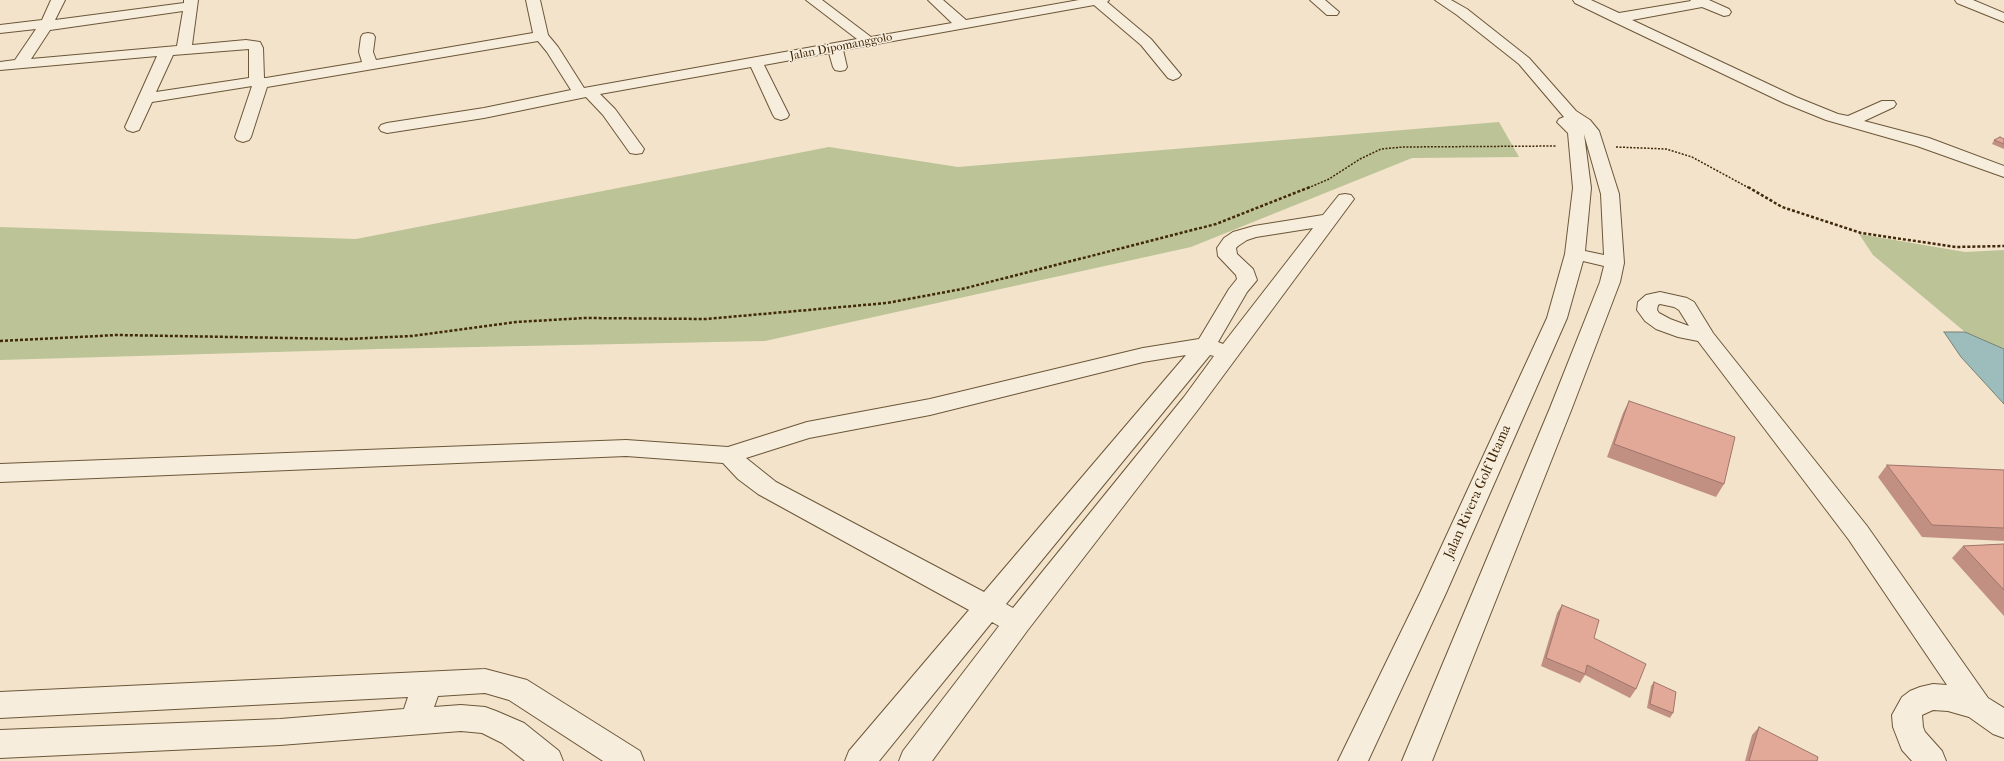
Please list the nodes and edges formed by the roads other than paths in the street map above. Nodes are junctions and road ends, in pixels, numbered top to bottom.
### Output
1 (58, 0) edge
2 (534, 0) edge
3 (813, 0) edge
4 (935, 0) edge
5 (1099, 0) edge
6 (1317, 0) edge
7 (1442, 0) edge
8 (1580, 0) edge
9 (1962, 0) edge
10 (1700, 2) edge
11 (191, 3) edge
12 (1332, 12) dead end
13 (1724, 12) dead end
14 (1617, 18) junction
15 (2004, 18) edge
16 (46, 24) junction
17 (962, 24) junction
18 (0, 29) edge
19 (541, 36) junction
20 (368, 37) dead end
21 (869, 42) junction
22 (835, 48) junction
23 (184, 50) junction
24 (167, 52) junction
25 (756, 63) junction
26 (20, 64) junction
27 (370, 65) junction
28 (0, 66) edge
29 (840, 67) dead end
30 (1173, 75) dead end
31 (259, 82) junction
32 (584, 92) junction
33 (148, 98) junction
34 (1888, 104) dead end
35 (1564, 110) junction
36 (781, 115) dead end
37 (1849, 122) junction
38 (1584, 123) junction
39 (133, 127) dead end
40 (387, 128) dead end
41 (243, 137) dead end
42 (636, 149) dead end
43 (2004, 172) edge
44 (1345, 199) dead end
45 (1580, 216) junction
46 (1329, 220) junction
47 (1612, 222) junction
48 (1576, 254) junction
49 (1614, 263) junction
50 (1705, 336) dead end
51 (1216, 350) junction
52 (729, 454) junction
53 (0, 473) edge
54 (988, 608) junction
55 (1017, 623) junction
56 (428, 684) junction
57 (0, 706) edge
58 (1978, 707) junction
59 (414, 721) junction
60 (2004, 725) edge
61 (0, 744) edge
62 (1917, 754) edge
63 (548, 761) edge
64 (629, 761) edge
65 (860, 761) edge
66 (914, 761) edge
67 (1353, 761) edge
68 (1416, 761) edge

1 - 16 street
2 - 19 street
3 - 21 street
4 - 17 street
5 - 17 street, Jalan Dipomanggolo
5 - 30 street
6 - 12 street
7 - 35 street, Jalan Rivera Golf Utama
8 - 14 street
9 - 15 street
10 - 13 street
10 - 14 street
11 - 16 street
11 - 23 street
14 - 37 street
16 - 18 street
16 - 26 street
17 - 21 street, Jalan Dipomanggolo
19 - 27 street
19 - 32 street
20 - 27 street
21 - 22 street, Jalan Dipomanggolo
22 - 25 street, Jalan Dipomanggolo
22 - 29 street
23 - 24 street
23 - 31 street
24 - 26 street
24 - 33 street
25 - 32 street, Jalan Dipomanggolo
25 - 36 street
26 - 28 street
27 - 31 street
31 - 33 street
31 - 41 street
32 - 40 street, Jalan Dipomanggolo
32 - 42 street
33 - 39 street
34 - 37 street
35 - 38 street, Jalan Rivera Golf Utama
35 - 45 street, Jalan Rivera Golf Utama
35 - 45 street, Jalan Rivera Golf Utama
37 - 43 street
38 - 47 street, Jalan Rivera Golf Utama
38 - 47 street
44 - 46 street
45 - 48 street, Jalan Rivera Golf Utama
46 - 51 street
46 - 51 street
47 - 49 street, Jalan Rivera Golf Utama
48 - 49 street
48 - 67 street, Jalan Rivera Golf Utama
49 - 68 street, Jalan Rivera Golf Utama
50 - 58 street
51 - 52 street
51 - 54 street
51 - 55 street
52 - 53 street
52 - 54 street
54 - 55 street
54 - 65 street
55 - 66 street
56 - 57 street
56 - 59 street
56 - 64 street
58 - 60 street
58 - 62 street
59 - 61 street
59 - 63 street

